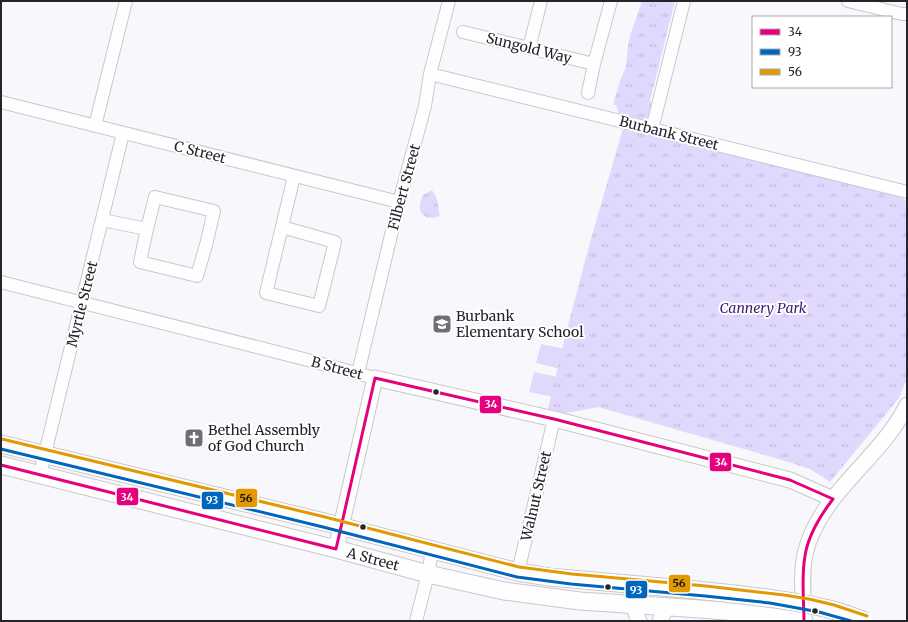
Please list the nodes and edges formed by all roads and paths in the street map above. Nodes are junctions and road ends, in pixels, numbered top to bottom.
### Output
1 (126, 1) edge
2 (449, 1) edge
3 (541, 1) edge
4 (611, 1) edge
5 (684, 1) edge
6 (848, 1) edge
7 (907, 14) edge
8 (463, 32) dead end
9 (529, 48) junction
10 (594, 64) junction
11 (430, 74) junction
12 (588, 93) dead end
13 (1, 102) edge
14 (95, 126) junction
15 (652, 129) junction
16 (123, 133) junction
17 (294, 176) junction
18 (907, 192) edge
19 (399, 202) junction
20 (102, 220) junction
21 (282, 227) junction
22 (147, 229) junction
23 (1, 282) edge
24 (82, 302) junction
25 (358, 373) junction
26 (375, 378) junction
27 (907, 406) edge
28 (554, 419) junction
29 (1, 444) edge
30 (45, 454) junction
31 (1, 465) edge
32 (40, 474) junction
33 (833, 499) junction
34 (341, 527) junction
35 (336, 549) junction
36 (432, 551) junction
37 (518, 572) junction
38 (428, 574) junction
39 (633, 605) junction
40 (663, 614) edge
41 (416, 621) edge
42 (639, 621) edge
43 (804, 621) edge
44 (865, 621) edge

1 - 14 street
2 - 11 street, Filbert Street
3 - 9 street
4 - 10 street
5 - 15 street
6 - 7 street
8 - 9 street, Sungold Way
9 - 10 street, Sungold Way
10 - 12 street
11 - 15 street, Burbank Street
11 - 19 street, Filbert Street
13 - 14 street, C Street
14 - 16 street, C Street
15 - 18 street, Burbank Street
16 - 17 street, C Street
16 - 20 street, Myrtle Street
17 - 19 street, C Street
17 - 21 street
19 - 25 street, Filbert Street
20 - 22 street
20 - 24 street, Myrtle Street
21 - 21 street
22 - 22 street
23 - 24 street, B Street
24 - 25 street, B Street
24 - 30 street, Myrtle Street
25 - 26 street, B Street
26 - 28 street, B Street
26 - 34 street
27 - 33 street
28 - 33 street, B Street
28 - 37 street, Walnut Street
29 - 30 main road, A Street
30 - 32 street, Myrtle Street
30 - 34 main road, A Street
31 - 32 main road, A Street
32 - 35 main road, A Street
33 - 43 street
34 - 35 street
34 - 36 main road, A Street
35 - 38 main road, A Street
36 - 37 main road, A Street
36 - 38 street
37 - 44 main road, A Street, bridge
38 - 39 main road, A Street
38 - 41 street
39 - 40 main road, A Street
39 - 42 street
40 - 43 main road, A Street

